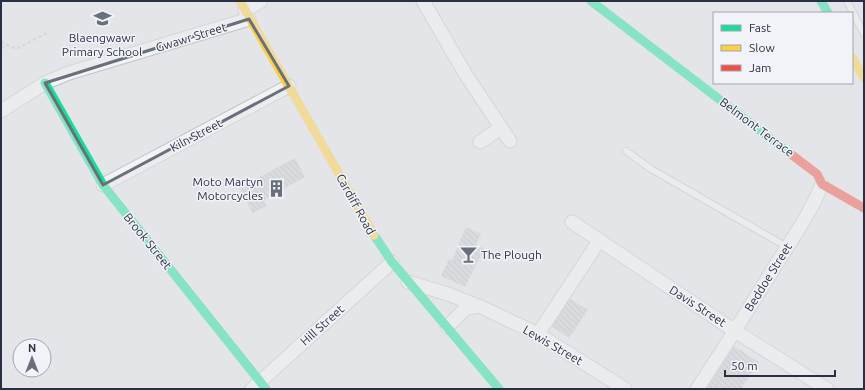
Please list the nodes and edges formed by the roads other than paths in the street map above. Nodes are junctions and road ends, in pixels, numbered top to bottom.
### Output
1 (261, 1) edge
2 (423, 1) edge
3 (591, 1) edge
4 (821, 1) edge
5 (846, 1) edge
6 (245, 10) edge
7 (827, 12) edge
8 (852, 12) edge
9 (853, 14) edge
10 (864, 34) edge
11 (853, 59) edge
12 (864, 78) edge
13 (45, 83) junction
14 (289, 86) junction
15 (1, 111) edge
16 (501, 128) junction
17 (510, 141) dead end
18 (480, 142) dead end
19 (626, 151) dead end
20 (822, 184) junction
21 (103, 185) junction
22 (864, 208) edge
23 (572, 222) dead end
24 (599, 241) junction
25 (787, 247) junction
26 (392, 262) junction
27 (408, 282) junction
28 (479, 306) junction
29 (447, 327) junction
30 (736, 331) junction
31 (538, 334) junction
32 (259, 387) edge
33 (499, 389) edge
34 (625, 389) edge
35 (697, 389) edge
36 (827, 389) edge

1 - 6 street, Gwawr Street
2 - 16 street
3 - 20 street, Belmont Terrace
4 - 7 street
5 - 8 lane
6 - 13 street, Gwawr Street
6 - 14 street, Cardiff Road
9 - 10 lane
11 - 12 street
13 - 15 street, Gwawr Street
13 - 21 street, Brook Street
14 - 21 street, Kiln Street
14 - 26 street, Cardiff Road
16 - 17 street
16 - 18 street
19 - 25 lane
20 - 22 street, Belmont Terrace
20 - 25 street, Beddoe Street
21 - 32 street, Brook Street
23 - 24 street, Davis Street
24 - 30 street, Davis Street
24 - 31 street
25 - 30 street, Beddoe Street
26 - 27 street, Cardiff Road
26 - 32 street, Hill Street
27 - 28 street, Lewis Street
27 - 29 street, Cardiff Road
28 - 29 street
28 - 31 street, Lewis Street
29 - 33 street, Cardiff Road
30 - 35 street, Beddoe Street
30 - 36 street, Davis Street
31 - 34 street, Lewis Street

